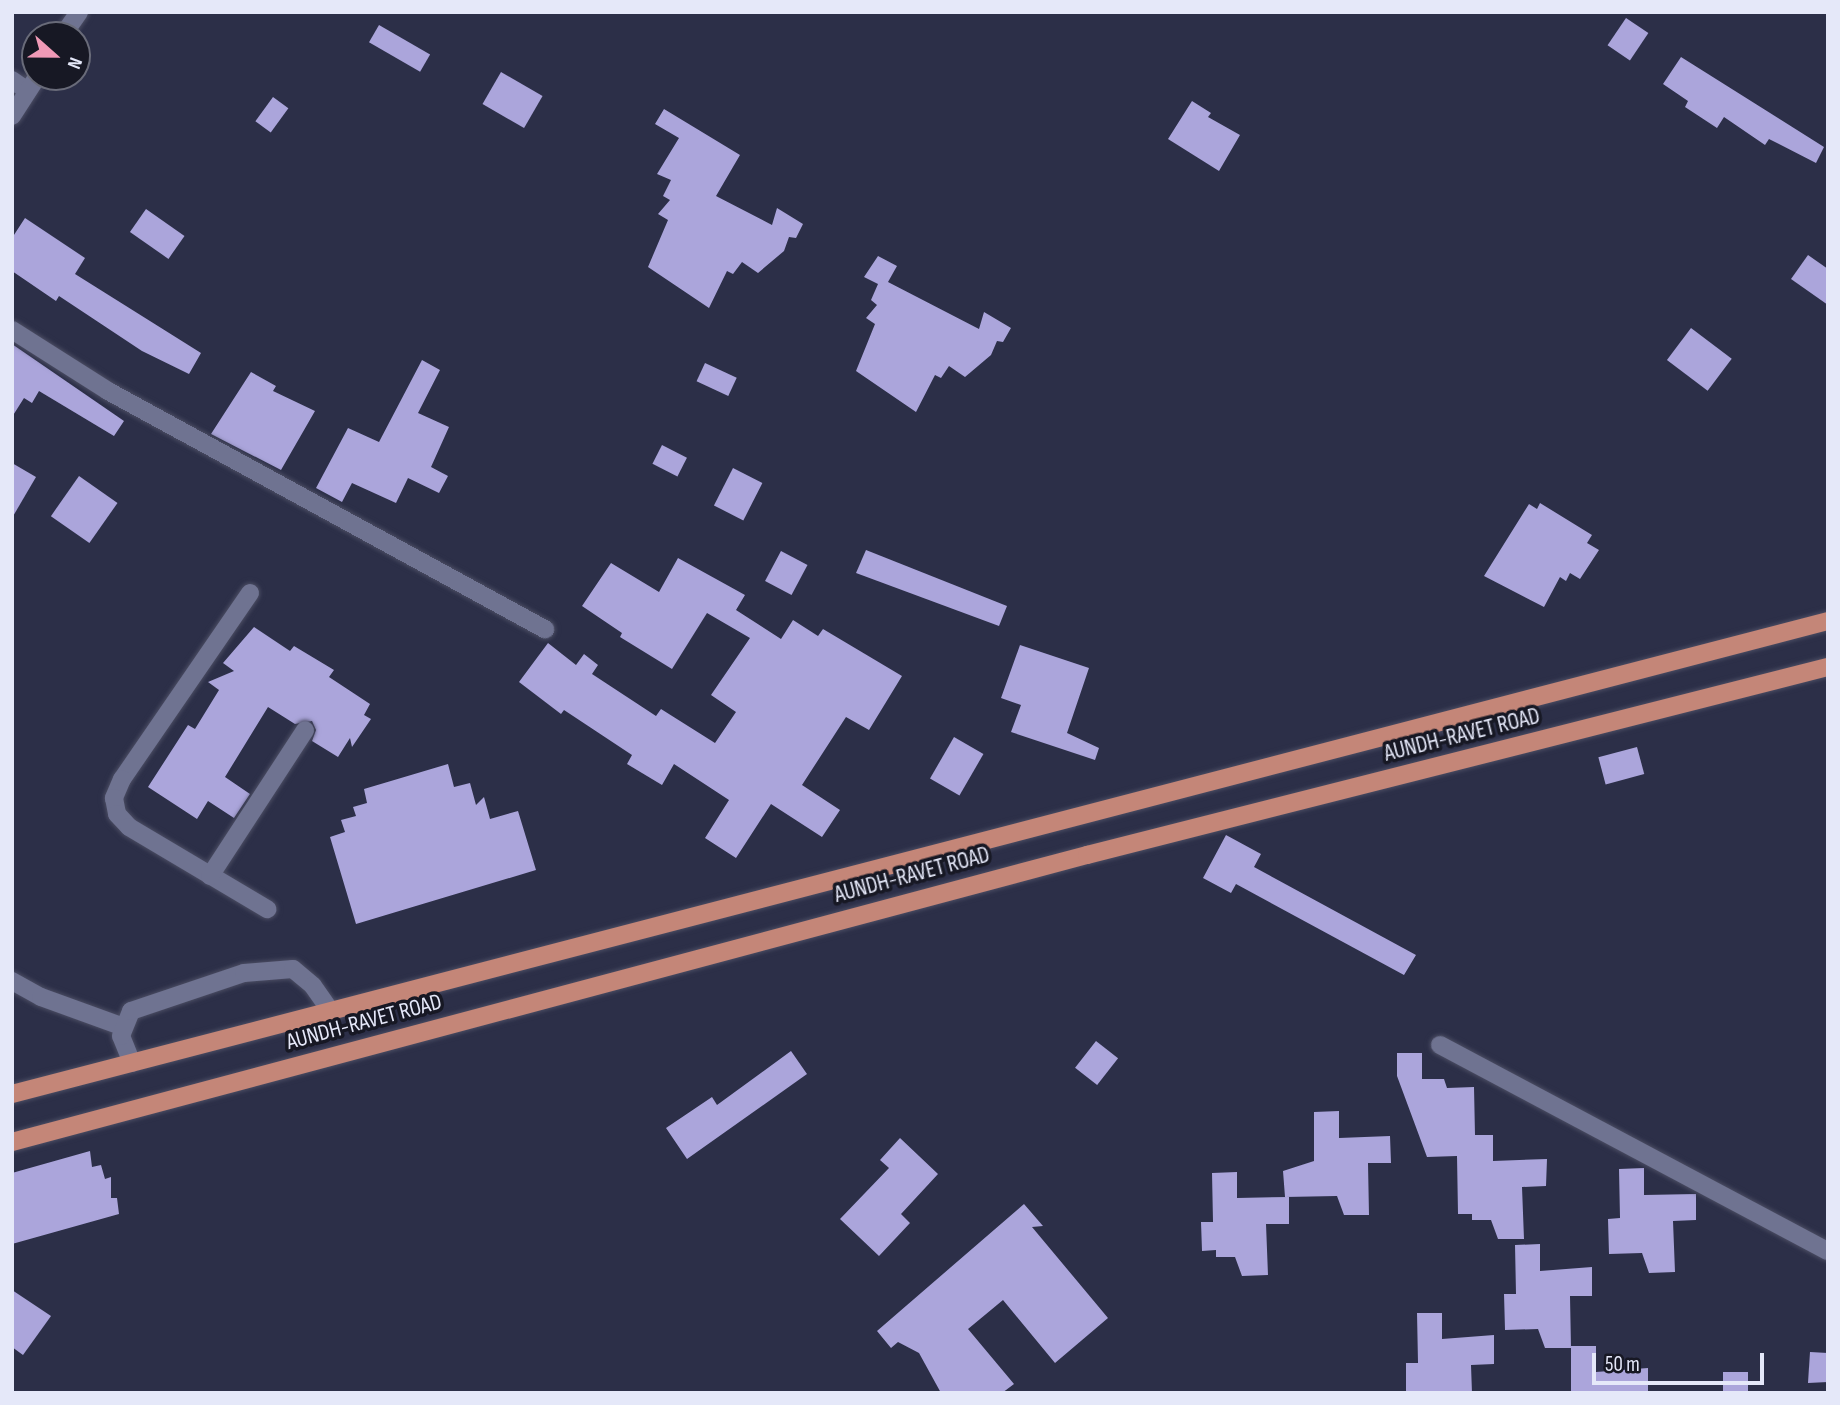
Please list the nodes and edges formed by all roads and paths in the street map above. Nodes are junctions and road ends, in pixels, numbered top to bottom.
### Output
1 (29, 91) edge
2 (12, 117) edge
3 (12, 330) edge
4 (250, 593) dead end
5 (1828, 621) edge
6 (545, 629) dead end
7 (1828, 667) edge
8 (305, 730) dead end
9 (211, 876) junction
10 (267, 909) dead end
11 (12, 981) edge
12 (332, 1013) junction
13 (124, 1027) junction
14 (1440, 1045) dead end
15 (132, 1063) junction
16 (12, 1094) edge
17 (12, 1142) edge
18 (1828, 1251) edge

1 - 2 street
3 - 6 street
4 - 9 street
5 - 12 main road, AUNDH-RAVET ROAD
7 - 17 main road, AUNDH-RAVET ROAD
8 - 9 street
9 - 10 street
11 - 13 street
12 - 13 street
12 - 15 main road, AUNDH-RAVET ROAD
13 - 15 street
14 - 18 street
15 - 16 main road, AUNDH-RAVET ROAD

